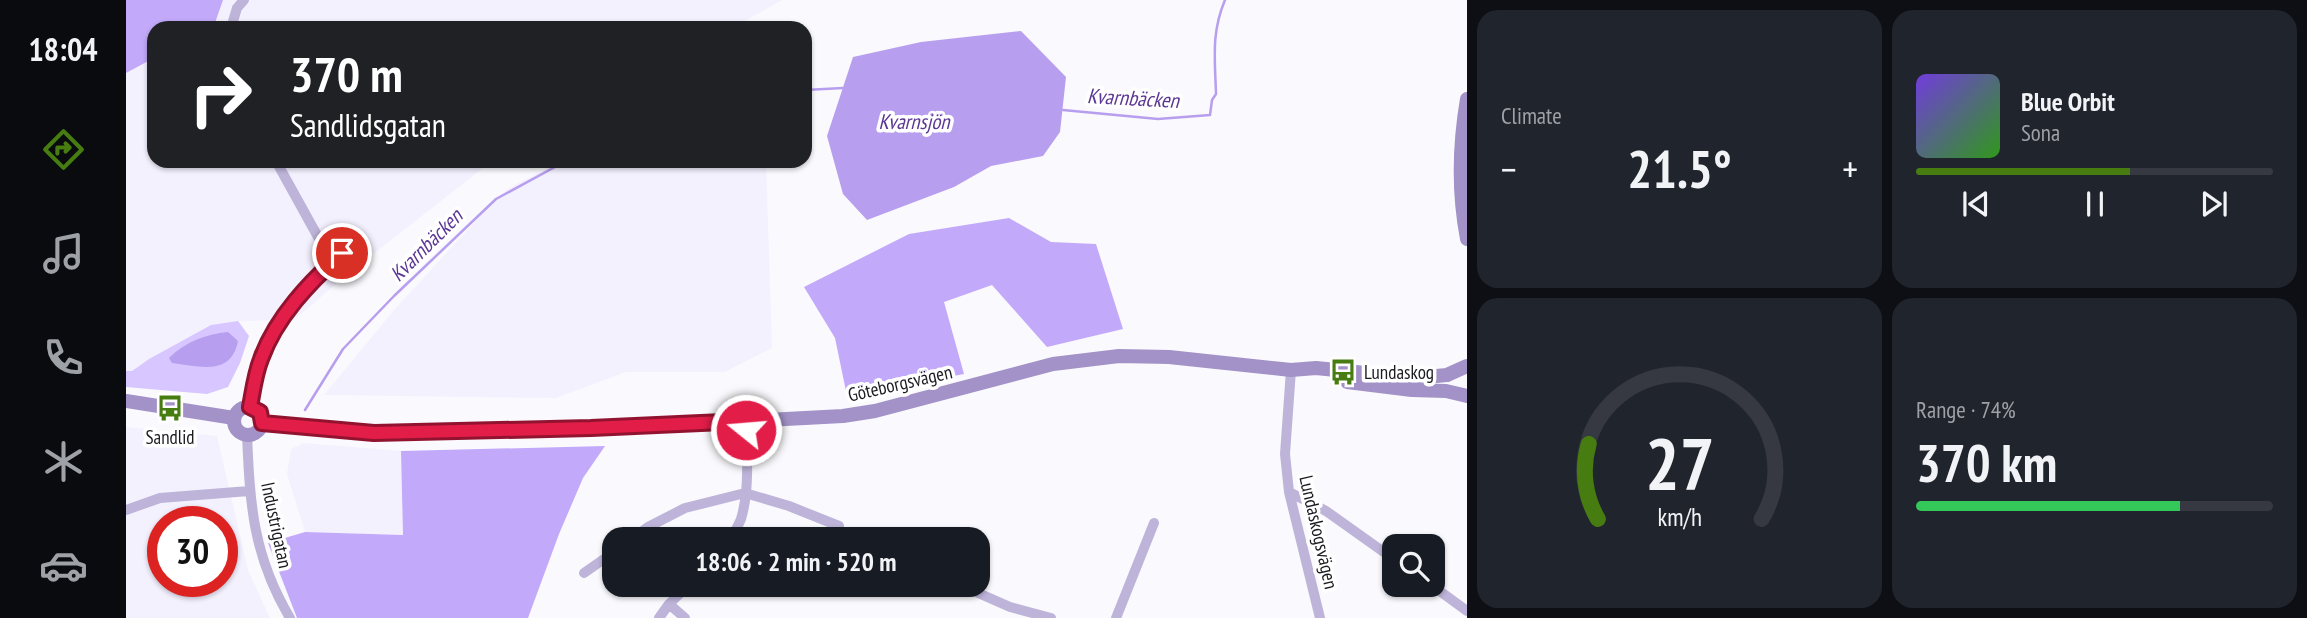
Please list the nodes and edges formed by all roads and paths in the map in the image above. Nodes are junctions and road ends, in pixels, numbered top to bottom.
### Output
1 (244, 0) edge
2 (233, 21) edge
3 (1467, 99) edge
4 (279, 168) edge
5 (1467, 239) edge
6 (352, 246) dead end
7 (334, 261) junction
8 (1467, 366) edge
9 (1291, 370) junction
10 (1467, 396) edge
11 (126, 401) edge
12 (250, 407) junction
13 (234, 418) junction
14 (745, 421) junction
15 (262, 423) junction
16 (247, 435) junction
17 (249, 491) junction
18 (1289, 492) junction
19 (745, 493) junction
20 (126, 510) edge
21 (1154, 523) dead end
22 (839, 526) dead end
23 (648, 527) edge
24 (737, 527) edge
25 (1382, 551) edge
26 (602, 560) edge
27 (584, 573) dead end
28 (1445, 595) edge
29 (676, 597) edge
30 (981, 597) edge
31 (669, 604) junction
32 (1467, 611) edge
33 (1008, 613) edge
34 (290, 618) edge
35 (659, 618) edge
36 (685, 618) edge
37 (1051, 618) edge
38 (1116, 618) edge
39 (1321, 618) edge

1 - 2 street
3 - 5 street
4 - 7 street
6 - 7 street
7 - 12 street
8 - 9 street, Göteborgsvägen
9 - 10 street, Göteborgsvägen
9 - 14 street, Göteborgsvägen
9 - 18 street, Lundaskogsvägen
11 - 13 street
12 - 13 street
12 - 15 street
13 - 16 street
14 - 15 street, Göteborgsvägen
14 - 19 street
15 - 16 street
16 - 17 street, Industrigatan
17 - 20 street
17 - 34 street, Industrigatan
18 - 25 street
18 - 39 street, Lundaskogsvägen
19 - 22 street
19 - 23 street
19 - 24 street
21 - 38 street
26 - 27 street
28 - 32 street
29 - 31 street
30 - 33 street
31 - 35 street
31 - 36 street
33 - 37 street

